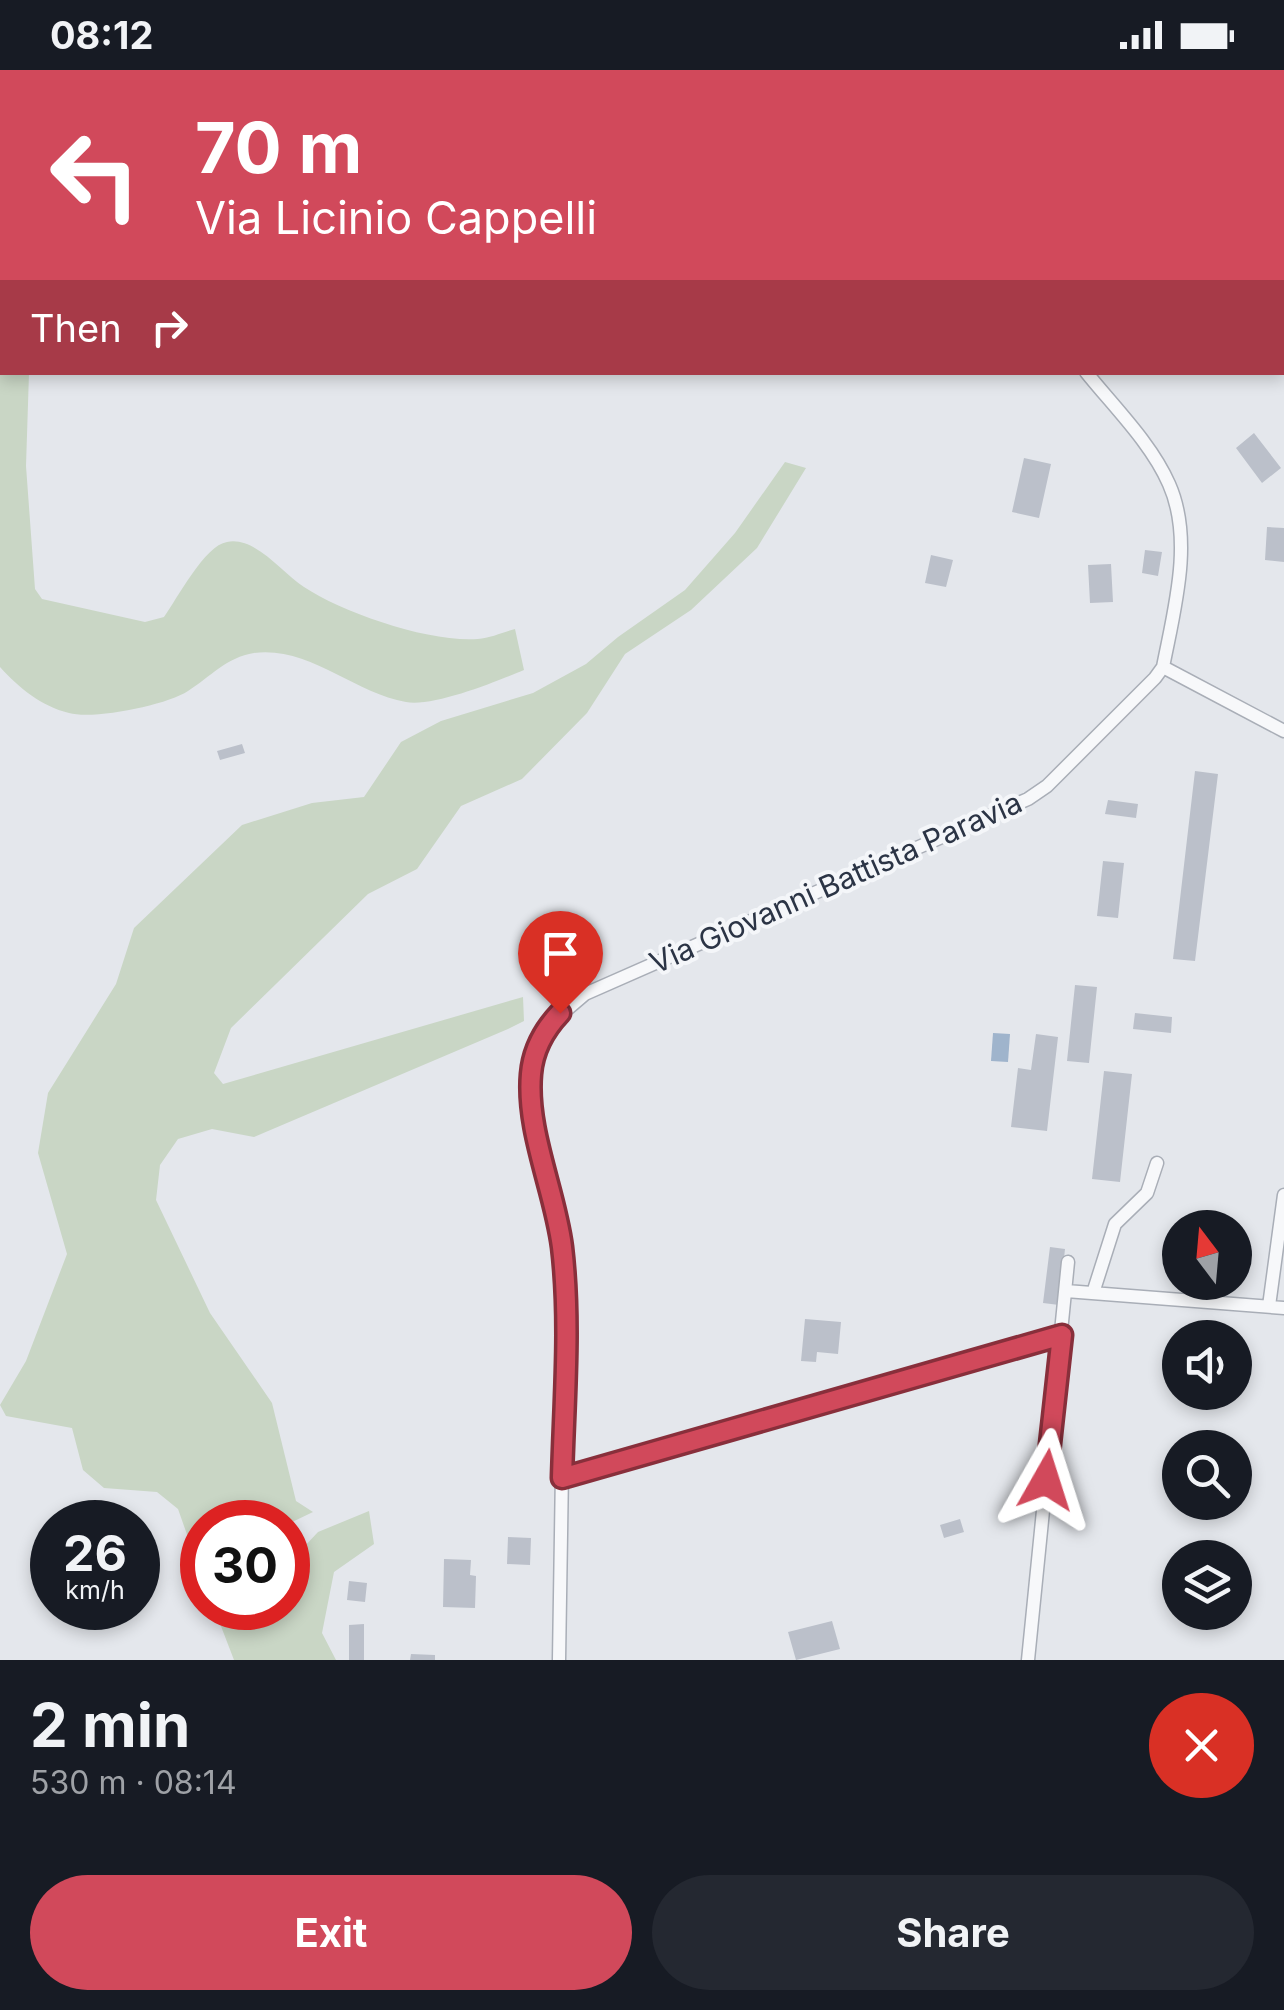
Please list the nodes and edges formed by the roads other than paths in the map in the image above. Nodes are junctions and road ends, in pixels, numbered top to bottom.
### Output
1 (1088, 375) edge
2 (1163, 667) junction
3 (1284, 731) edge
4 (1158, 1163) dead end
5 (1284, 1195) edge
6 (1068, 1262) dead end
7 (1066, 1291) junction
8 (1093, 1292) junction
9 (1277, 1307) edge
10 (1062, 1335) junction
11 (562, 1478) junction
12 (559, 1660) edge
13 (1028, 1660) edge

1 - 2 street
2 - 3 street
2 - 11 street, Via Giovanni Battista Paravia
4 - 8 street
5 - 9 street
6 - 7 street
7 - 8 street
7 - 10 street
8 - 9 street
10 - 11 street
10 - 13 street
11 - 12 street, Via Giovanni Battista Paravia

